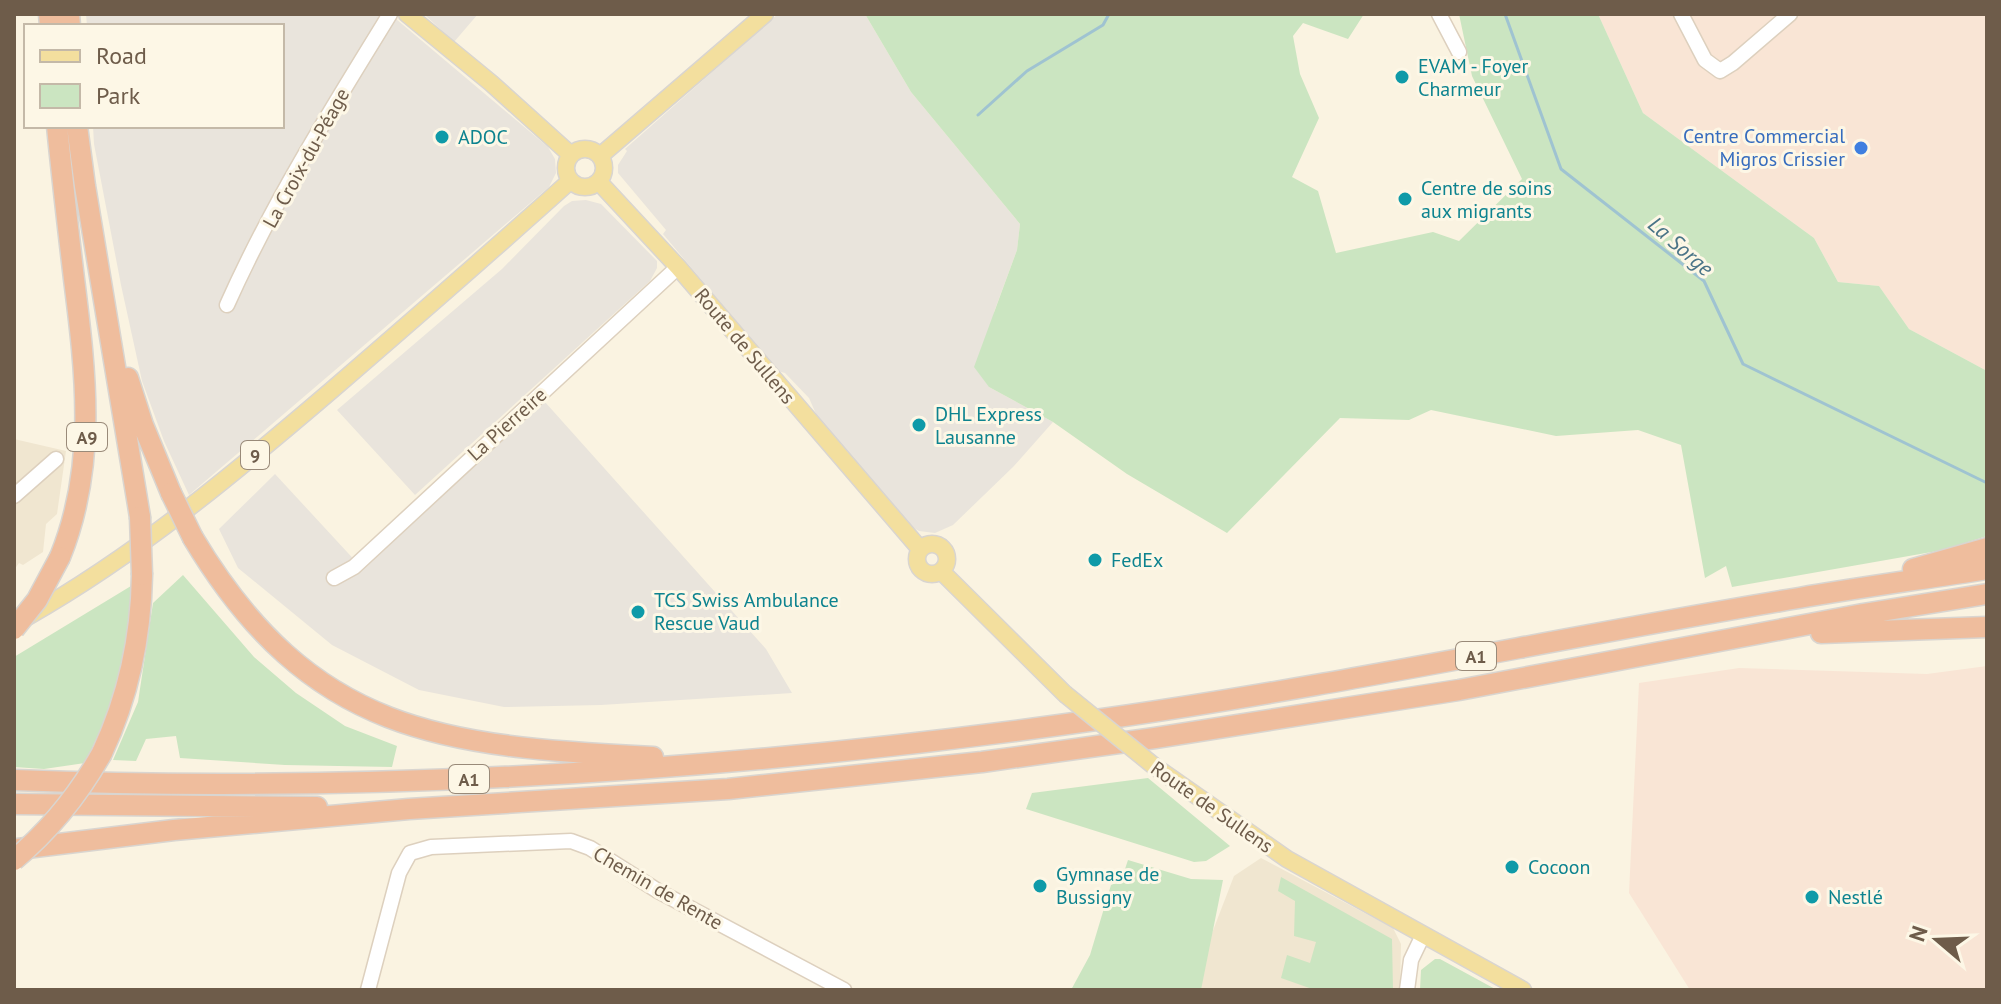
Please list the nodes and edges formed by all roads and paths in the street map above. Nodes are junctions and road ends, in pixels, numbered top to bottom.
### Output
1 (390, 14) edge
2 (407, 14) edge
3 (765, 14) edge
4 (1439, 14) edge
5 (1681, 14) edge
6 (1790, 14) edge
7 (1459, 52) dead end
8 (57, 128) edge
9 (77, 128) edge
10 (571, 155) junction
11 (600, 156) junction
12 (570, 181) junction
13 (599, 182) junction
14 (678, 267) junction
15 (101, 278) junction
16 (227, 305) dead end
17 (56, 459) dead end
18 (14, 496) edge
19 (1987, 548) edge
20 (1987, 569) edge
21 (334, 578) dead end
22 (1987, 594) edge
23 (1801, 597) junction
24 (14, 627) edge
25 (1987, 627) edge
26 (1737, 638) junction
27 (725, 761) junction
28 (14, 780) edge
29 (14, 804) edge
30 (409, 809) junction
31 (14, 850) edge
32 (14, 860) edge
33 (1423, 935) junction
34 (368, 990) edge
35 (844, 990) edge
36 (1407, 990) edge
37 (1523, 990) edge

1 - 16 street, La Croix-du-Péage
2 - 10 main road
3 - 11 main road
4 - 7 street
5 - 6 street
8 - 24 highway, A9, bridge
9 - 15 highway, A9
10 - 11 main road
10 - 12 main road
11 - 13 main road
12 - 13 main road
12 - 24 main road, 9
13 - 14 main road, Route de Sullens
14 - 21 street, La Pierreire
14 - 33 main road, Route de Sullens, bridge
15 - 27 highway, bridge
15 - 32 highway, A9, bridge
17 - 18 street
19 - 23 highway
20 - 23 highway, A1
22 - 26 highway, A1
23 - 27 highway, A1
25 - 26 highway
26 - 30 highway, A1
27 - 28 highway, A1
29 - 30 highway, A1
30 - 31 highway
33 - 36 street
33 - 37 main road, Route de Sullens
34 - 35 street, Chemin de Rente

